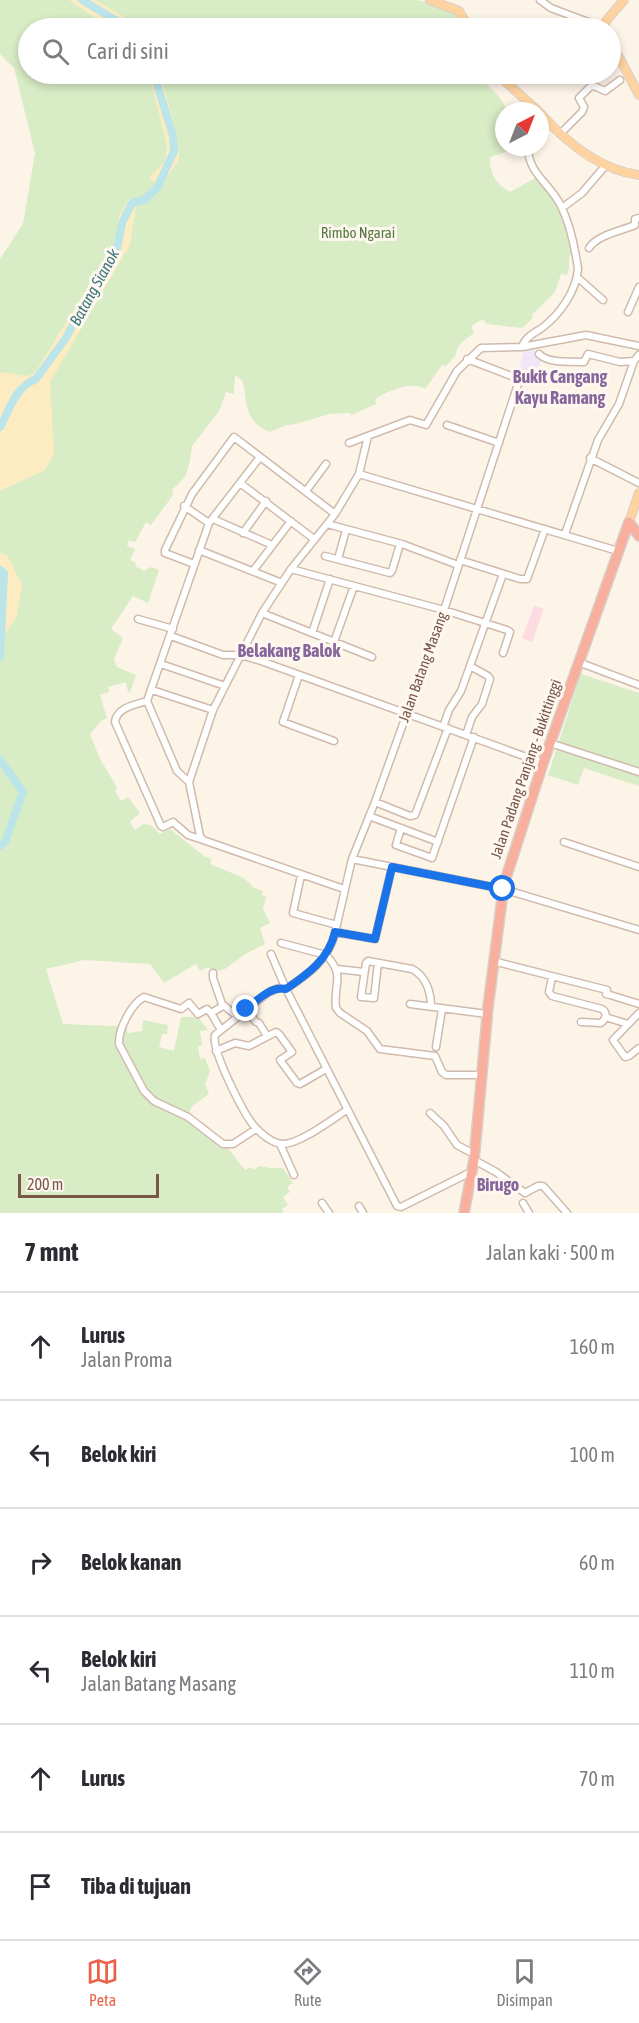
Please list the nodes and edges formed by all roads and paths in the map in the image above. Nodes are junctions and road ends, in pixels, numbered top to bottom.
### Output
1 (430, 0) edge
2 (540, 0) edge
3 (622, 1) edge
4 (463, 18) edge
5 (575, 18) edge
6 (608, 18) edge
7 (621, 61) edge
8 (508, 84) edge
9 (615, 84) edge
10 (639, 95) edge
11 (527, 102) edge
12 (549, 123) edge
13 (560, 134) junction
14 (528, 156) edge
15 (606, 165) junction
16 (639, 175) edge
17 (566, 205) dead end
18 (639, 218) edge
19 (589, 248) dead end
20 (577, 277) junction
21 (639, 287) edge
22 (603, 300) dead end
23 (628, 312) dead end
24 (639, 346) edge
25 (522, 347) junction
26 (539, 354) dead end
27 (637, 358) edge
28 (467, 359) junction
29 (447, 425) dead end
30 (368, 436) junction
31 (349, 443) dead end
32 (499, 443) junction
33 (260, 457) junction
34 (590, 458) junction
35 (326, 464) dead end
36 (359, 474) junction
37 (240, 483) junction
38 (639, 483) edge
39 (306, 491) junction
40 (639, 493) edge
41 (266, 501) junction
42 (184, 506) junction
43 (477, 510) junction
44 (335, 514) junction
45 (211, 521) junction
46 (291, 521) junction
47 (628, 522) junction
48 (327, 524) junction
49 (545, 529) junction
50 (346, 530) junction
51 (243, 533) junction
52 (565, 534) junction
53 (639, 536) edge
54 (314, 539) junction
55 (400, 544) junction
56 (272, 545) junction
57 (199, 550) junction
58 (618, 551) junction
59 (325, 556) dead end
60 (338, 559) junction
61 (459, 562) junction
62 (194, 564) junction
63 (291, 569) junction
64 (253, 571) junction
65 (503, 573) junction
66 (330, 579) junction
67 (282, 583) junction
68 (354, 586) junction
69 (444, 610) junction
70 (262, 613) junction
71 (138, 619) dead end
72 (485, 623) junction
73 (172, 633) junction
74 (312, 633) junction
75 (334, 642) junction
76 (504, 653) dead end
77 (241, 655) junction
78 (372, 657) dead end
79 (578, 662) junction
80 (161, 664) junction
81 (470, 666) junction
82 (299, 675) junction
83 (639, 685) edge
84 (225, 686) junction
85 (152, 690) junction
86 (147, 701) junction
87 (213, 710) junction
88 (406, 714) junction
89 (445, 728) junction
90 (466, 735) junction
91 (474, 737) junction
92 (334, 741) dead end
93 (550, 743) junction
94 (543, 762) junction
95 (639, 772) edge
96 (189, 782) junction
97 (375, 802) junction
98 (369, 816) junction
99 (401, 828) junction
100 (202, 840) junction
101 (438, 842) junction
102 (564, 842) dead end
103 (432, 858) junction
104 (352, 859) junction
105 (392, 867) junction
106 (639, 867) edge
107 (428, 873) junction
108 (302, 875) junction
109 (344, 889) junction
110 (503, 889) junction
111 (638, 927) edge
112 (336, 928) junction
113 (281, 943) dead end
114 (271, 954) dead end
115 (326, 955) junction
116 (493, 961) junction
117 (378, 963) junction
118 (337, 969) junction
119 (364, 972) junction
120 (213, 973) dead end
121 (552, 977) junction
122 (286, 989) junction
123 (411, 1004) dead end
124 (639, 1004) edge
125 (223, 1005) junction
126 (431, 1006) junction
127 (246, 1009) junction
128 (442, 1009) junction
129 (211, 1013) junction
130 (639, 1013) edge
131 (487, 1014) junction
132 (237, 1016) junction
133 (605, 1017) junction
134 (581, 1022) dead end
135 (628, 1024) junction
136 (220, 1030) junction
137 (267, 1036) junction
138 (436, 1047) dead end
139 (639, 1048) edge
140 (216, 1051) junction
141 (326, 1069) junction
142 (481, 1075) junction
143 (347, 1110) junction
144 (430, 1113) dead end
145 (256, 1129) junction
146 (280, 1144) junction
147 (474, 1157) junction
148 (471, 1172) junction
149 (294, 1175) dead end
150 (322, 1203) dead end
151 (523, 1203) dead end
152 (359, 1206) dead end
153 (398, 1211) edge
154 (329, 1213) edge
155 (363, 1213) edge
156 (464, 1213) edge
157 (529, 1213) edge
158 (567, 1213) edge

1 - 4 main road
2 - 5 street
3 - 6 main road
7 - 10 main road
8 - 11 main road
9 - 13 street
12 - 13 main road
13 - 15 main road
14 - 20 street
15 - 16 main road
15 - 17 street
18 - 19 street
20 - 22 street
20 - 25 street
21 - 23 street
24 - 25 street
25 - 28 street
26 - 27 street
27 - 34 street
28 - 30 street
28 - 32 street, Jalan Batang Masang
29 - 32 street
30 - 31 street
30 - 36 street
32 - 43 street, Jalan Batang Masang
33 - 37 street
33 - 39 street
33 - 42 street
34 - 38 street
34 - 52 street
35 - 39 street
36 - 43 street
36 - 44 street
37 - 41 street
37 - 45 street
39 - 44 street
40 - 47 main road
41 - 46 street
41 - 51 street
42 - 45 street
42 - 62 street
43 - 49 street
43 - 61 street, Jalan Batang Masang
44 - 48 street
45 - 51 street
45 - 57 street
46 - 54 street
46 - 56 street
47 - 53 highway
47 - 58 highway, Jalan Padang Panjang - Bukittinggi
48 - 50 street
48 - 54 street
49 - 52 street
49 - 65 street
50 - 55 street
50 - 60 street
51 - 56 street
52 - 58 street
54 - 63 street
55 - 60 street
55 - 61 street
56 - 64 street
57 - 62 street
57 - 64 street
58 - 79 highway, Jalan Padang Panjang - Bukittinggi
59 - 60 street
61 - 65 street
61 - 69 street, Jalan Batang Masang
62 - 73 street
63 - 66 street
63 - 67 street
64 - 67 street
65 - 72 street
66 - 68 street
66 - 74 street
67 - 70 street
68 - 69 street
68 - 75 street
69 - 72 street
69 - 88 street, Jalan Batang Masang
70 - 74 street
70 - 77 street
71 - 73 street
72 - 76 street
72 - 81 street
73 - 77 street
73 - 80 street
74 - 75 street
75 - 78 street
77 - 82 street
77 - 84 street
79 - 83 street
79 - 93 highway, Jalan Padang Panjang - Bukittinggi
80 - 84 street
80 - 85 street
81 - 89 street
81 - 90 street
82 - 88 street
82 - 92 street
84 - 87 street
85 - 86 street
85 - 87 street
86 - 96 street
86 - 100 street
87 - 96 street
88 - 89 street
88 - 97 street, Jalan Batang Masang
89 - 90 street
89 - 97 street
90 - 91 street
91 - 94 street
91 - 101 street
93 - 94 highway, Jalan Padang Panjang - Bukittinggi
93 - 95 street
94 - 110 highway, Jalan Padang Panjang - Bukittinggi
96 - 100 street
97 - 98 street, Jalan Batang Masang
98 - 99 street
98 - 104 street, Jalan Batang Masang
99 - 101 street
99 - 103 street
100 - 108 street
101 - 103 street
102 - 106 street
103 - 107 street
104 - 105 street
104 - 109 street, Jalan Batang Masang
105 - 107 street
105 - 112 street
107 - 110 street
108 - 109 street
108 - 112 street
109 - 112 street, Jalan Batang Masang
110 - 111 street
110 - 116 highway, Jalan Padang Panjang - Bukittinggi
112 - 115 street, Jalan Batang Masang
113 - 115 street
114 - 122 street
115 - 118 street
115 - 122 street, Jalan Batang Masang
116 - 121 street
116 - 131 highway, Jalan Padang Panjang - Bukittinggi
117 - 119 street
117 - 119 street
117 - 126 street
118 - 119 street
118 - 142 street
120 - 125 street
121 - 124 street
121 - 133 street
122 - 127 street, Jalan Batang Masang
122 - 141 street
123 - 126 street
125 - 129 street
125 - 132 street
126 - 128 street
127 - 132 street, Jalan Batang Masang
127 - 137 street
128 - 131 street
128 - 138 street
129 - 136 street
129 - 145 street
130 - 135 street
131 - 142 highway, Jalan Padang Panjang - Bukittinggi
132 - 136 street, Jalan Batang Masang
133 - 134 street
133 - 135 street
135 - 139 street
136 - 140 street
137 - 140 street
137 - 141 street
140 - 145 street
141 - 143 street
142 - 147 highway, Jalan Padang Panjang - Bukittinggi
143 - 146 street
143 - 153 street
144 - 147 street
145 - 146 street
146 - 149 street
147 - 148 highway, Jalan Padang Panjang - Bukittinggi
147 - 158 street
148 - 153 street
148 - 156 highway, Jalan Padang Panjang - Bukittinggi
150 - 154 street
151 - 157 street
152 - 155 street

